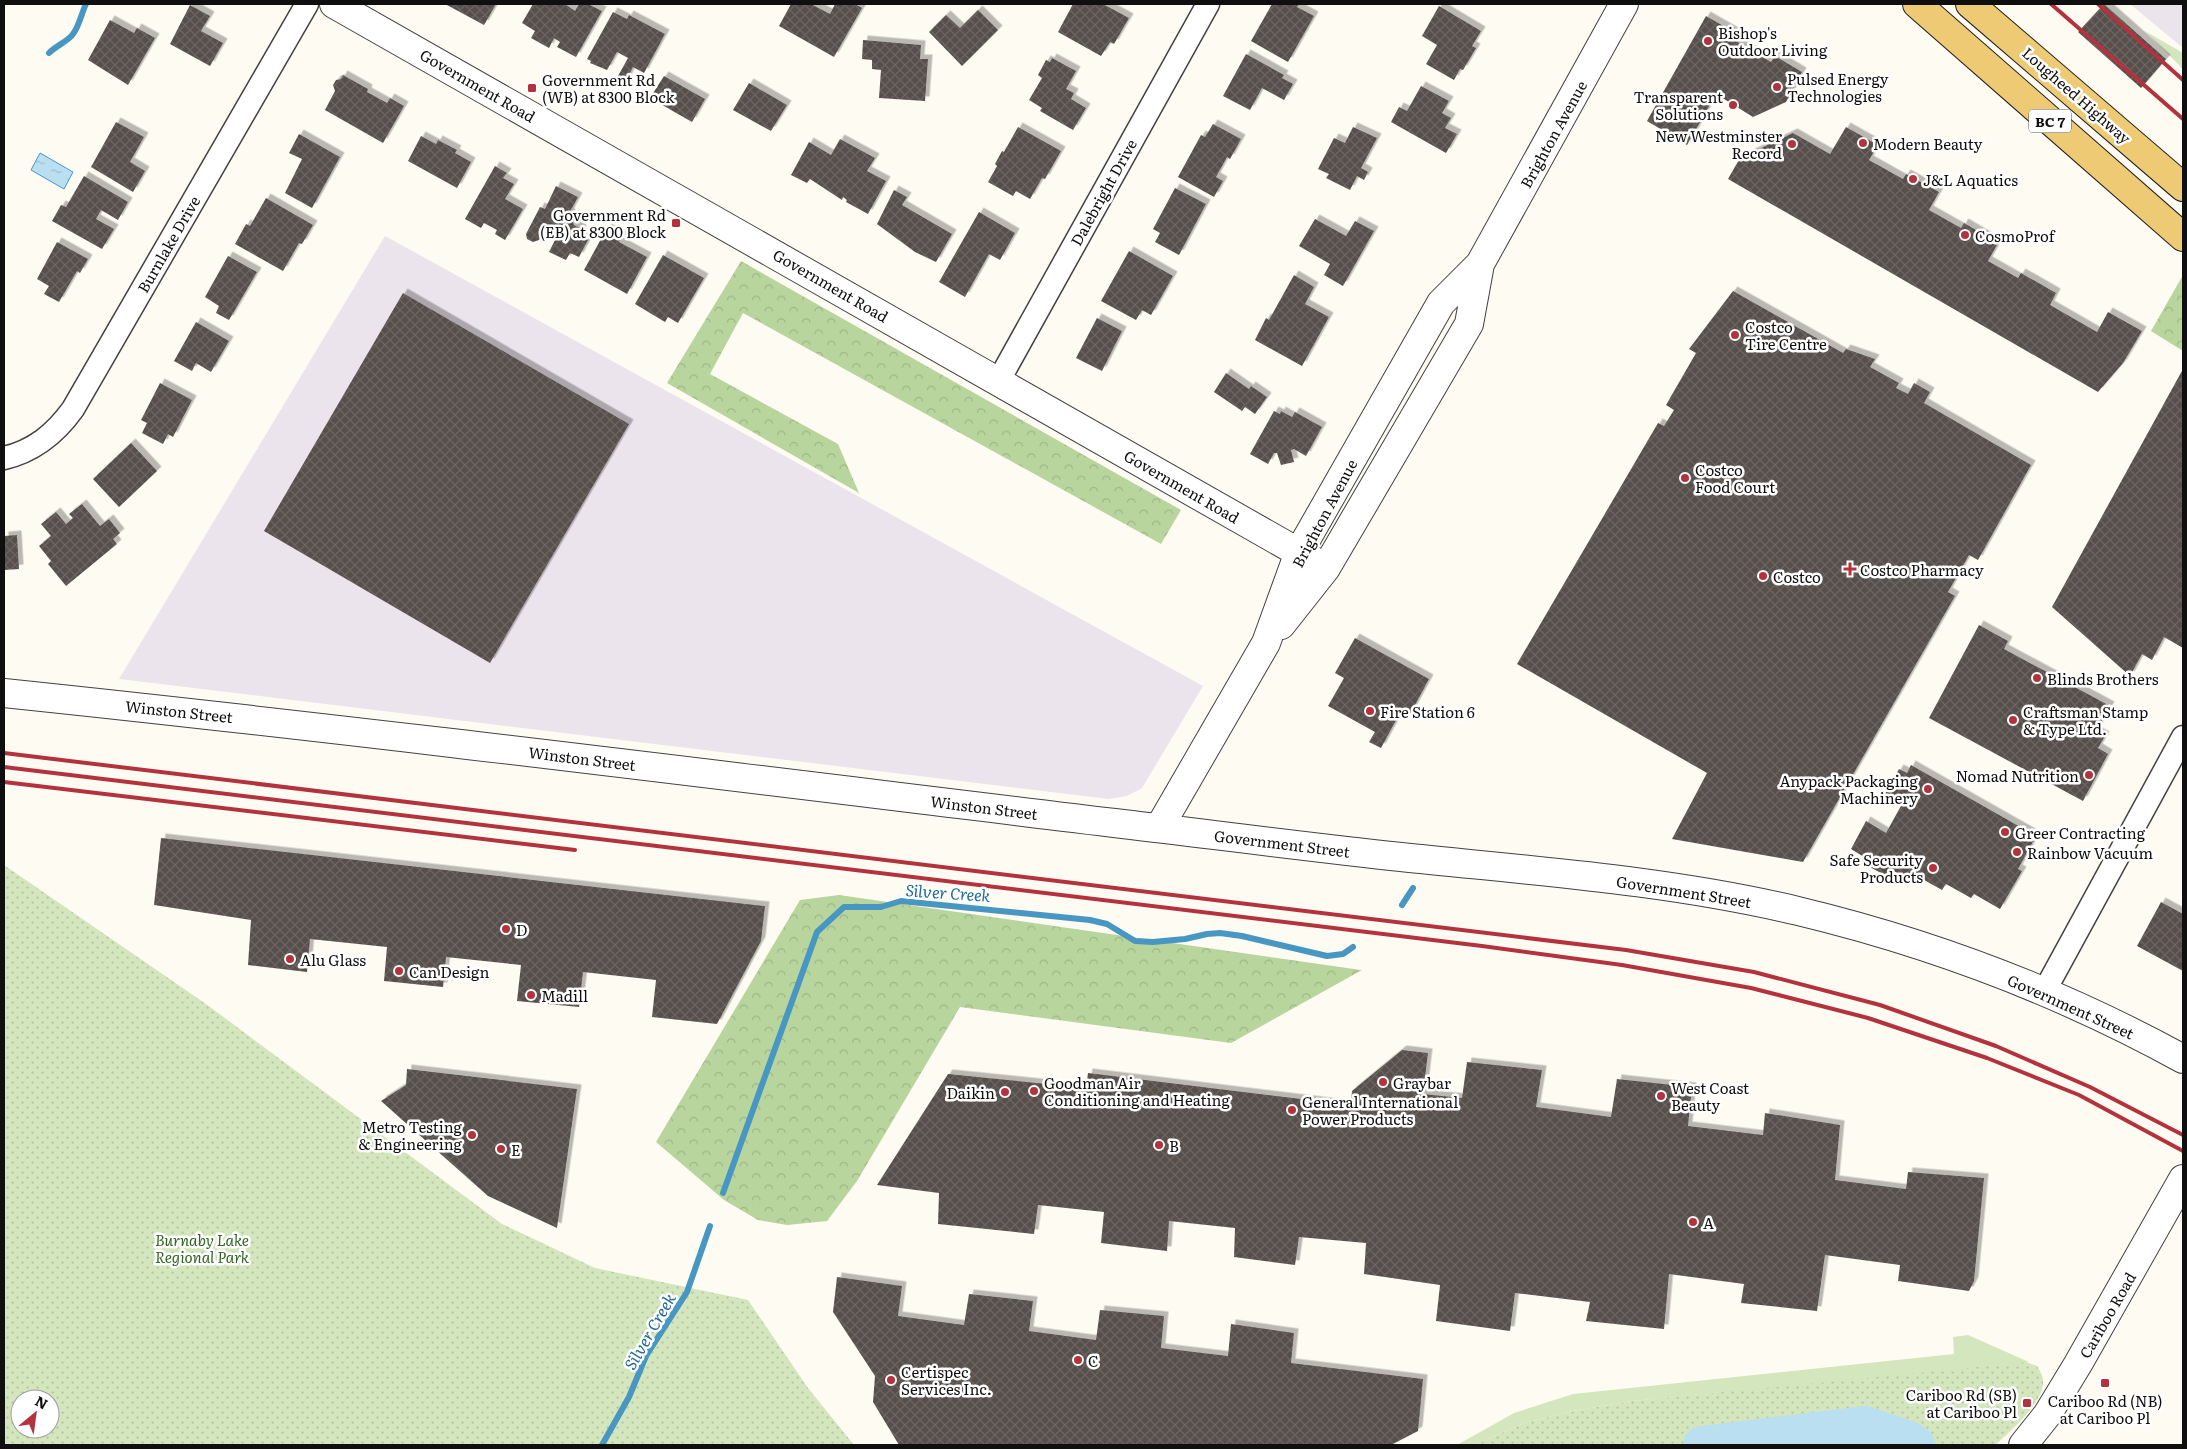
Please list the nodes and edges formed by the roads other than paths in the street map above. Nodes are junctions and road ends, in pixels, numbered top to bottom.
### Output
1 (307, 4) edge
2 (334, 4) edge
3 (1208, 4) edge
4 (1624, 4) edge
5 (1917, 4) edge
6 (1970, 4) edge
7 (2183, 187) edge
8 (2183, 238) edge
9 (1480, 264) junction
10 (998, 380) junction
11 (4, 458) edge
12 (1299, 552) junction
13 (1326, 568) junction
14 (1266, 643) junction
15 (4, 693) edge
16 (2183, 737) edge
17 (1159, 828) junction
18 (2044, 992) junction
19 (2183, 1058) edge
20 (2183, 1179) edge
21 (2024, 1445) edge

1 - 11 street, Burnlake Drive
2 - 10 street, Government Road
3 - 10 street, Dalebright Drive
4 - 9 street, Brighton Avenue
5 - 8 main road, BC 7
6 - 7 main road, Lougheed Highway / BC 7
9 - 12 street, Brighton Avenue
9 - 13 street, Brighton Avenue
10 - 12 street, Government Road
12 - 13 street, Government Road
12 - 14 street, Brighton Avenue
13 - 14 street, Brighton Avenue
14 - 17 street, Brighton Avenue
15 - 17 street, Winston Street
16 - 18 street
17 - 18 street, Government Street
18 - 19 street, Government Street
20 - 21 street, Cariboo Road

